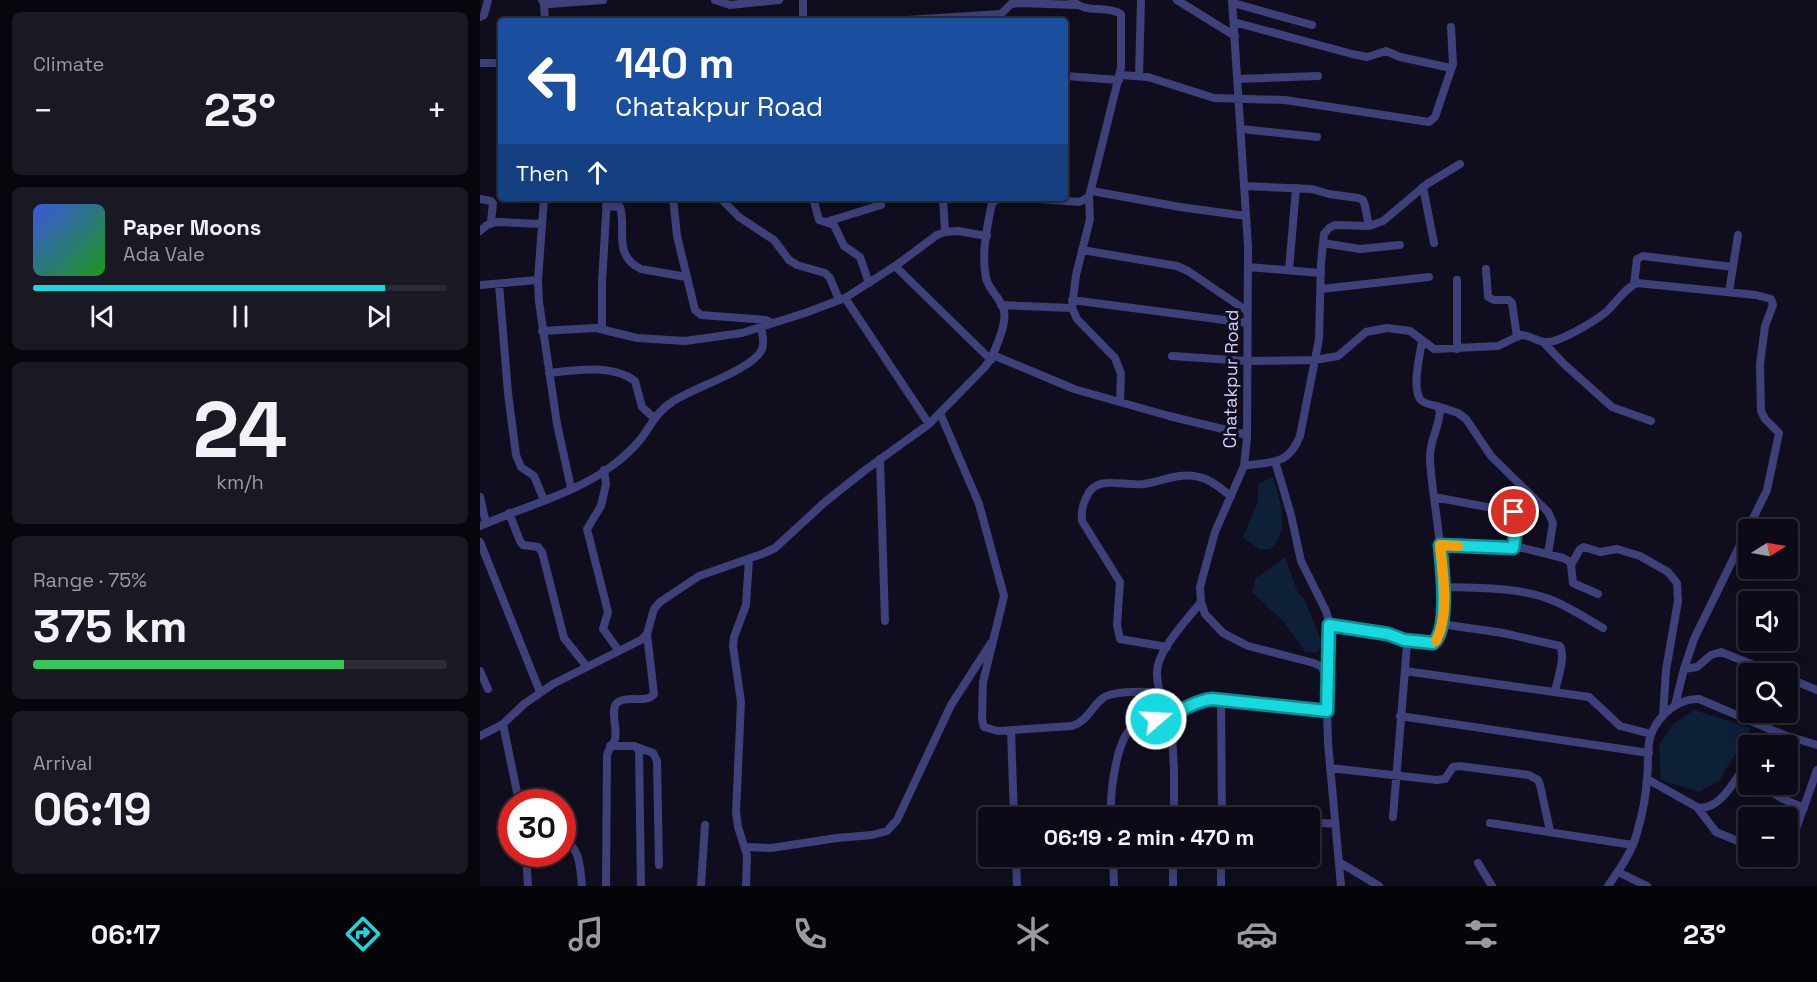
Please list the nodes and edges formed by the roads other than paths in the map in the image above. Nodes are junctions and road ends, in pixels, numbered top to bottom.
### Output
1 (488, 0) edge
2 (603, 0) edge
3 (715, 0) edge
4 (779, 0) edge
5 (802, 0) edge
6 (1141, 0) edge
7 (1177, 0) edge
8 (1232, 1) edge
9 (543, 2) edge
10 (747, 2) edge
11 (1074, 2) edge
12 (480, 17) edge
13 (545, 18) edge
14 (803, 18) edge
15 (962, 18) edge
16 (1234, 22) junction
17 (1312, 25) dead end
18 (1451, 27) dead end
19 (1235, 36) junction
20 (480, 63) edge
21 (498, 63) edge
22 (1452, 68) junction
23 (1068, 76) edge
24 (1139, 76) junction
25 (1318, 76) dead end
26 (1119, 78) junction
27 (1238, 79) junction
28 (1239, 98) junction
29 (1241, 129) junction
30 (1317, 137) dead end
31 (1460, 164) dead end
32 (1244, 186) junction
33 (1423, 187) junction
34 (1296, 188) junction
35 (1090, 194) junction
36 (480, 199) edge
37 (544, 201) edge
38 (673, 201) edge
39 (723, 201) edge
40 (814, 201) edge
41 (943, 201) edge
42 (987, 201) edge
43 (995, 201) edge
44 (1066, 201) edge
45 (606, 202) edge
46 (881, 205) dead end
47 (991, 208) junction
48 (1246, 216) junction
49 (491, 222) junction
50 (825, 223) junction
51 (542, 224) junction
52 (1369, 226) junction
53 (480, 231) edge
54 (945, 232) junction
55 (1738, 235) dead end
56 (987, 236) junction
57 (1323, 243) junction
58 (1434, 243) dead end
59 (1400, 245) dead end
60 (1082, 250) junction
61 (895, 266) junction
62 (1248, 267) junction
63 (1733, 267) junction
64 (1486, 269) dead end
65 (1288, 270) junction
66 (1321, 273) junction
67 (686, 277) junction
68 (1429, 278) dead end
69 (538, 280) junction
70 (1457, 280) dead end
71 (869, 283) junction
72 (499, 284) junction
73 (1634, 284) junction
74 (480, 285) edge
75 (1321, 289) junction
76 (1729, 292) junction
77 (842, 299) junction
78 (1072, 304) junction
79 (1001, 305) junction
80 (1247, 311) junction
81 (772, 323) junction
82 (1247, 323) junction
83 (761, 326) junction
84 (602, 328) junction
85 (542, 331) junction
86 (1517, 337) junction
87 (1422, 341) junction
88 (1543, 342) junction
89 (1458, 349) junction
90 (1172, 356) dead end
91 (992, 357) junction
92 (1315, 360) junction
93 (1247, 361) junction
94 (549, 373) junction
95 (1120, 402) junction
96 (1437, 406) junction
97 (940, 413) junction
98 (654, 418) junction
99 (1651, 422) dead end
100 (929, 424) junction
101 (1247, 435) junction
102 (880, 459) junction
103 (1275, 461) junction
104 (1244, 466) junction
105 (604, 470) junction
106 (572, 489) junction
107 (1231, 496) junction
108 (480, 497) edge
109 (1434, 497) junction
110 (544, 500) junction
111 (509, 513) junction
112 (483, 524) edge
113 (480, 542) edge
114 (1440, 545) junction
115 (1513, 548) junction
116 (1548, 554) junction
117 (749, 558) junction
118 (1571, 565) junction
119 (1444, 587) junction
120 (1598, 594) dead end
121 (1201, 602) junction
122 (885, 621) dead end
123 (1441, 624) junction
124 (1329, 625) junction
125 (1603, 628) dead end
126 (647, 634) junction
127 (995, 637) junction
128 (1404, 640) junction
129 (1167, 647) junction
130 (619, 651) junction
131 (1748, 663) edge
132 (587, 667) junction
133 (1684, 669) junction
134 (480, 671) edge
135 (1405, 671) junction
136 (1326, 679) junction
137 (1798, 682) edge
138 (488, 689) dead end
139 (1817, 690) edge
140 (540, 692) junction
141 (1160, 692) junction
142 (1555, 692) junction
143 (1221, 700) junction
144 (1675, 705) junction
145 (1327, 711) junction
146 (1168, 716) junction
147 (1400, 716) junction
148 (1663, 716) junction
149 (503, 724) junction
150 (1011, 730) junction
151 (1651, 734) junction
152 (1784, 735) edge
153 (480, 736) edge
154 (1798, 739) edge
155 (1817, 745) edge
156 (610, 746) junction
157 (638, 747) junction
158 (1649, 753) junction
159 (1330, 768) junction
160 (1817, 770) edge
161 (1396, 775) junction
162 (1738, 775) edge
163 (1647, 779) junction
164 (516, 789) edge
165 (1776, 795) edge
166 (1014, 807) edge
167 (1111, 807) edge
168 (1174, 807) edge
169 (1222, 807) edge
170 (1697, 807) junction
171 (1804, 808) junction
172 (1393, 817) dead end
173 (1320, 823) edge
174 (1490, 823) dead end
175 (1335, 824) junction
176 (1798, 824) edge
177 (705, 825) dead end
178 (1550, 831) junction
179 (1738, 841) edge
180 (1633, 845) junction
181 (745, 847) junction
182 (576, 852) edge
183 (1339, 862) junction
184 (1478, 863) dead end
185 (659, 865) dead end
186 (527, 867) edge
187 (1016, 867) edge
188 (1113, 867) edge
189 (1173, 867) edge
190 (1221, 867) edge
191 (1618, 872) junction
192 (528, 886) edge
193 (582, 886) edge
194 (606, 886) edge
195 (641, 886) edge
196 (701, 886) edge
197 (746, 886) edge
198 (1017, 886) edge
199 (1114, 886) edge
200 (1173, 886) edge
201 (1221, 886) edge
202 (1341, 886) edge
203 (1379, 886) edge
204 (1492, 886) edge
205 (1608, 886) edge
206 (1647, 886) edge

1 - 12 street
2 - 9 street
3 - 10 street
4 - 10 street
5 - 14 street
6 - 24 street
7 - 19 street
8 - 16 street, Chatakpur Road
8 - 17 street
9 - 13 street
11 - 15 street
11 - 26 street
16 - 19 street, Chatakpur Road
16 - 22 street
18 - 22 street
19 - 27 street, Chatakpur Road
20 - 21 street
22 - 28 street
23 - 26 street
24 - 26 street
24 - 28 street
25 - 27 street
26 - 35 street
27 - 28 street, Chatakpur Road
28 - 29 street, Chatakpur Road
29 - 30 street
29 - 32 street, Chatakpur Road
31 - 33 street
32 - 34 street
32 - 48 street, Chatakpur Road
33 - 52 street
33 - 58 street
34 - 52 street
34 - 65 street
35 - 44 street
35 - 48 street
35 - 60 street
36 - 49 street
37 - 51 street
38 - 67 street
39 - 77 street
40 - 50 street
41 - 54 street
42 - 47 street
43 - 47 street
45 - 67 street
45 - 84 street
46 - 50 street
47 - 56 street
48 - 62 street, Chatakpur Road
49 - 51 street
49 - 53 street
50 - 71 street
51 - 69 street
52 - 57 street
54 - 56 street
54 - 61 street
55 - 63 street
56 - 79 street
57 - 59 street
57 - 66 street
60 - 78 street
60 - 80 street
61 - 71 street
61 - 91 street
62 - 65 street
62 - 80 street, Chatakpur Road
63 - 73 street
63 - 76 street
64 - 86 street
65 - 66 street
66 - 75 street
67 - 81 street
68 - 75 street
69 - 72 street
69 - 85 street
70 - 89 street
71 - 77 street
72 - 74 street
72 - 110 street
73 - 76 street
73 - 88 street
75 - 92 street
76 - 133 street
77 - 81 street
77 - 100 street
78 - 79 street
78 - 82 street
78 - 95 street
79 - 91 street
80 - 82 street, Chatakpur Road
81 - 83 street
82 - 93 street, Chatakpur Road
83 - 84 street
83 - 98 street
84 - 85 street
85 - 94 street
86 - 88 street
86 - 89 street
87 - 89 street
87 - 92 street
87 - 96 street
88 - 99 street
90 - 93 street
91 - 95 street
91 - 97 street
92 - 93 street
92 - 103 street
93 - 101 street, Chatakpur Road
94 - 98 street
94 - 106 street
95 - 101 street
96 - 109 street
96 - 116 street
97 - 100 street
97 - 127 street
98 - 105 street
100 - 102 street
101 - 104 street, Chatakpur Road
102 - 117 street
102 - 122 street
103 - 104 street
103 - 124 street
104 - 107 street, Chatakpur Road
105 - 106 street
105 - 130 street
106 - 110 street
107 - 121 street, Chatakpur Road
107 - 129 street
108 - 112 street
109 - 114 street
109 - 115 street
110 - 111 street
111 - 112 street
111 - 132 street
113 - 140 street
114 - 115 street
114 - 119 street
115 - 116 street
116 - 118 street
117 - 126 street
117 - 181 street
118 - 120 street
118 - 148 street
119 - 123 street
119 - 125 street
121 - 129 street
121 - 136 street
123 - 128 street
123 - 142 street
124 - 128 street
124 - 136 street
126 - 130 street
126 - 156 street
127 - 150 street
127 - 181 street
128 - 135 street
129 - 141 street
130 - 132 street
131 - 133 street
132 - 140 street
133 - 144 street
134 - 138 street
135 - 142 street
135 - 147 street
136 - 145 street
137 - 139 street
140 - 149 street
141 - 146 street
141 - 150 street
142 - 151 street
143 - 145 street
143 - 146 street
143 - 169 street
144 - 148 street
144 - 152 street
145 - 159 street
146 - 167 street
146 - 168 street
147 - 158 street
147 - 161 street
148 - 151 street
149 - 153 street
149 - 164 street
150 - 166 street
151 - 158 street
154 - 155 street
156 - 157 street
156 - 194 street
157 - 185 street
157 - 195 street
158 - 163 street
159 - 161 street
159 - 175 street
160 - 171 street
161 - 172 street
161 - 178 street
162 - 170 street
163 - 170 street
163 - 180 street
165 - 171 street
170 - 179 street
171 - 176 street
173 - 175 street
174 - 178 street
175 - 183 street
177 - 196 street
178 - 180 street
180 - 191 street
181 - 197 street
182 - 193 street
183 - 202 street
183 - 203 street
184 - 204 street
186 - 192 street
187 - 198 street
188 - 199 street
189 - 200 street
190 - 201 street
191 - 205 street
191 - 206 street

